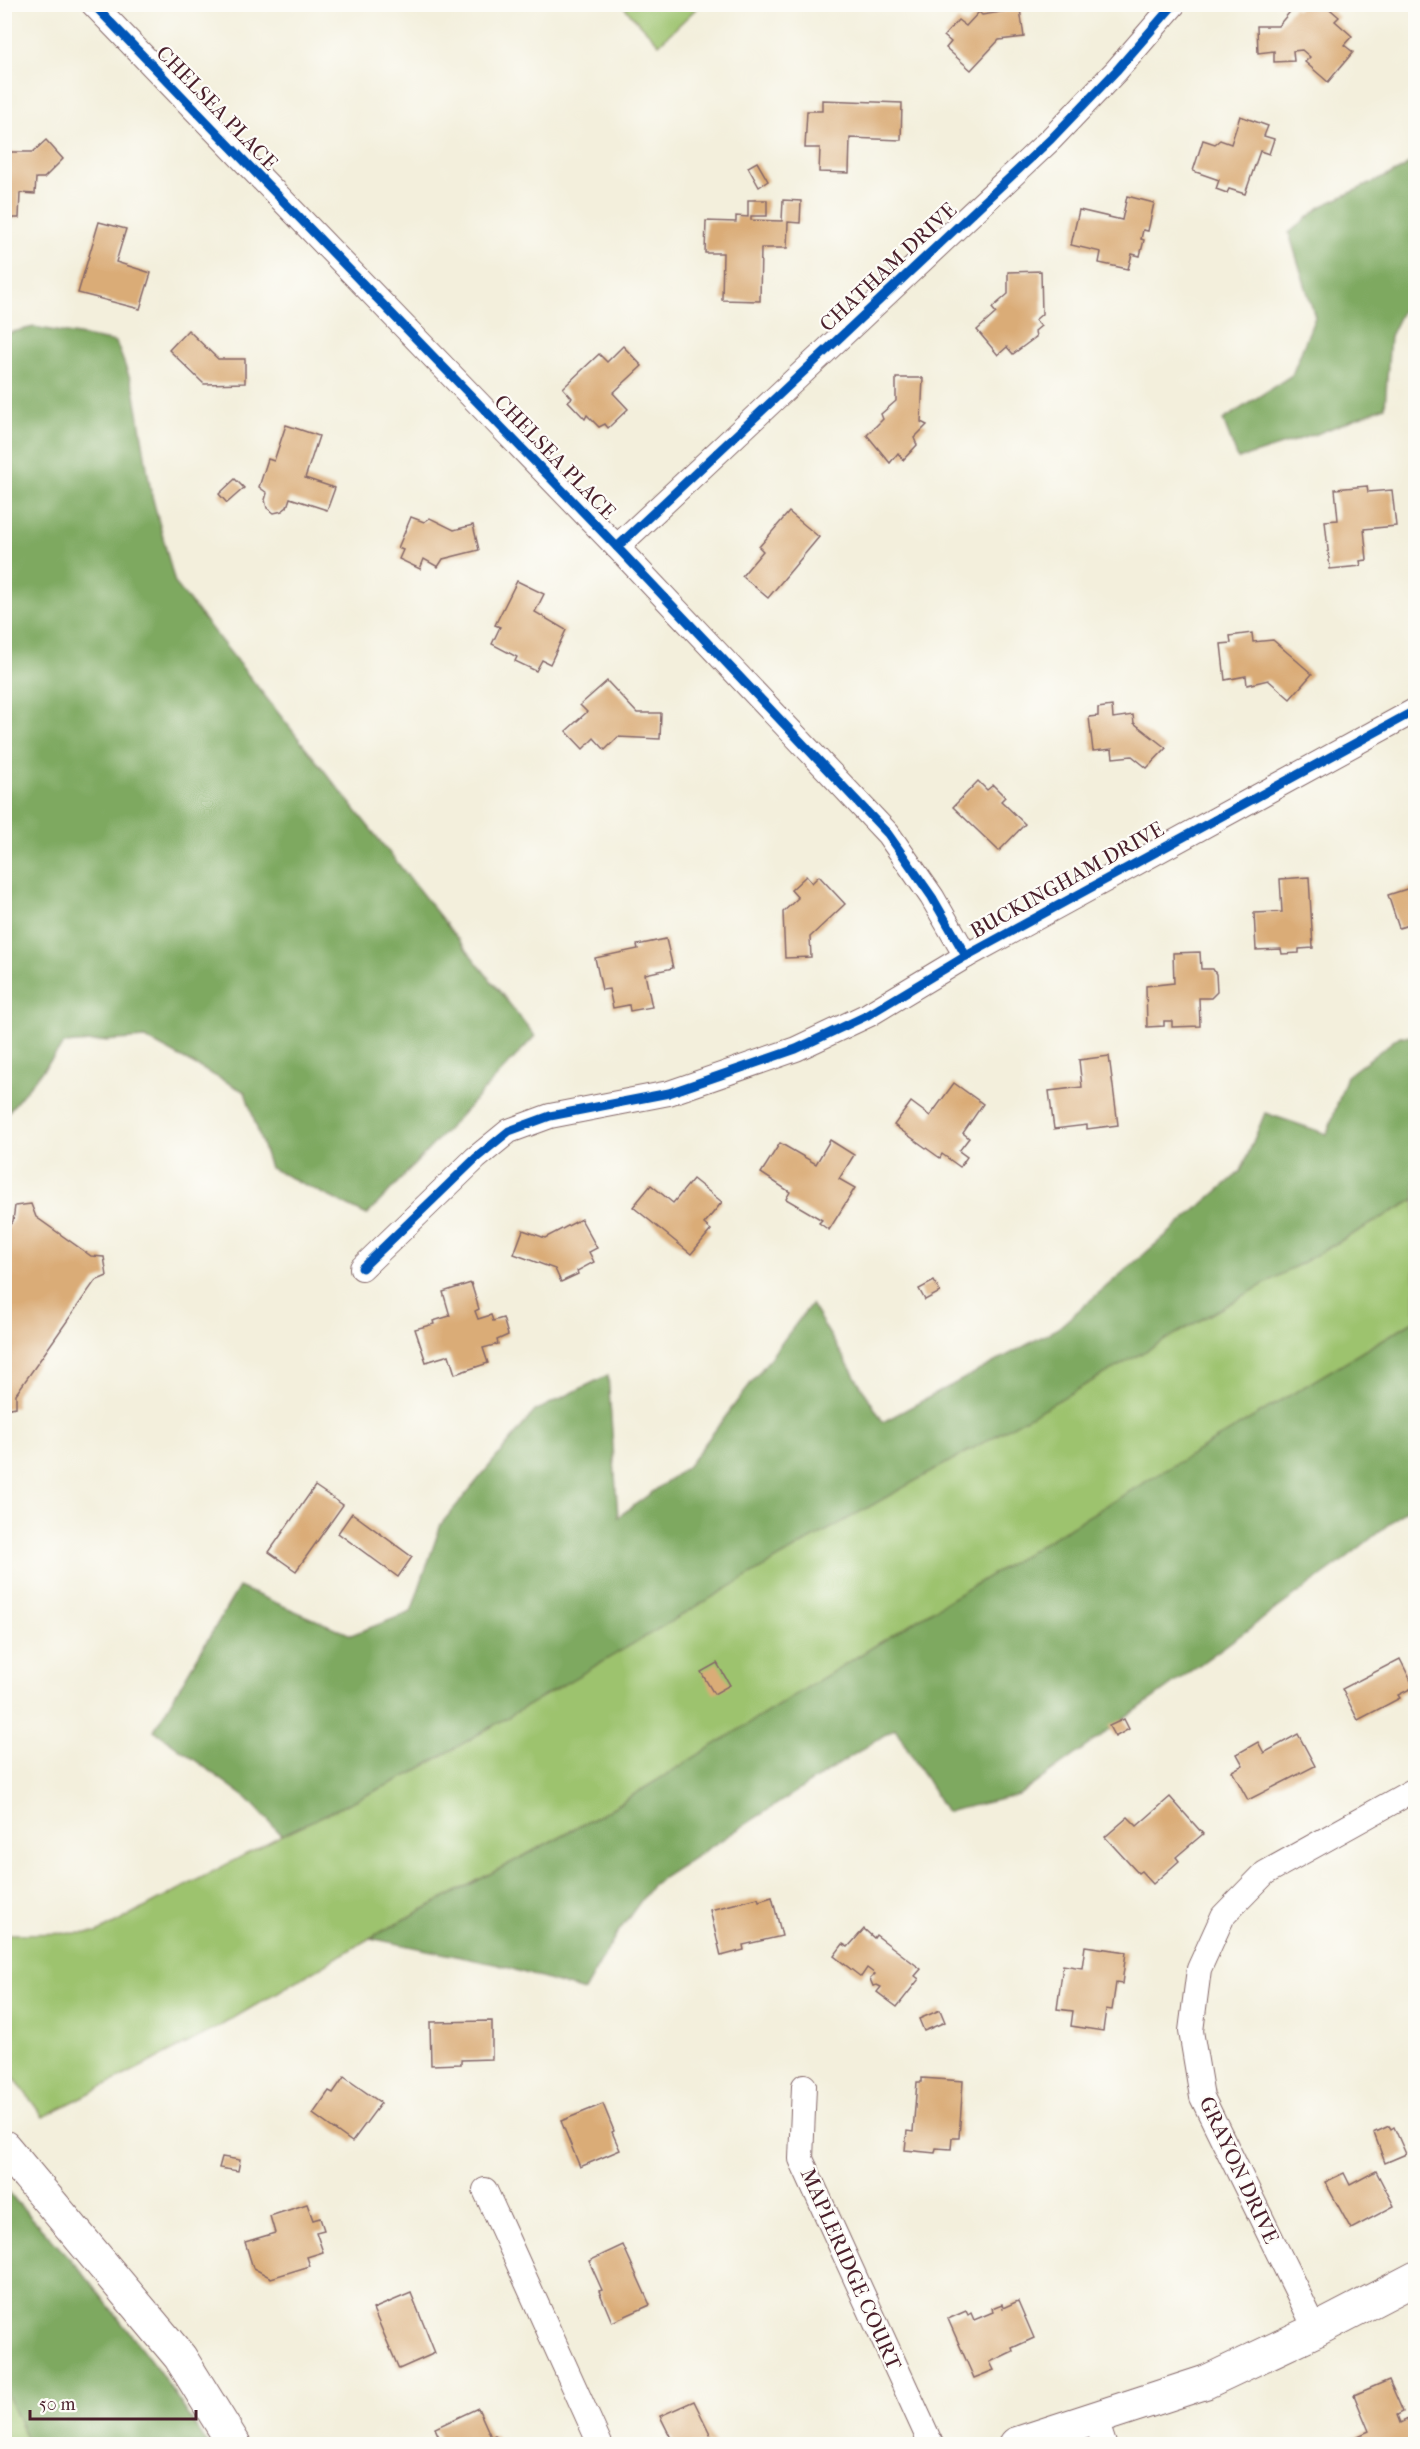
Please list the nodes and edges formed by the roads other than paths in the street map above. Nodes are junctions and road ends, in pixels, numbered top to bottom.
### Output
1 (93, 4) edge
2 (1174, 4) edge
3 (617, 547) junction
4 (1416, 710) edge
5 (966, 956) junction
6 (362, 1268) dead end
7 (1416, 1789) edge
8 (804, 2086) dead end
9 (4, 2147) edge
10 (485, 2190) dead end
11 (1416, 2278) edge
12 (1316, 2330) junction
13 (1100, 2432) edge
14 (234, 2445) edge
15 (600, 2445) edge
16 (931, 2445) edge
17 (1016, 2445) edge

1 - 3 street, CHELSEA PLACE
2 - 3 street, CHATHAM DRIVE
3 - 5 street, CHELSEA PLACE
4 - 5 street, BUCKINGHAM DRIVE
5 - 6 street, BUCKINGHAM DRIVE
7 - 12 street, GRAYON DRIVE
8 - 16 street, MAPLERIDGE COURT
9 - 14 street
10 - 15 street
11 - 12 street
12 - 13 street
13 - 17 street

